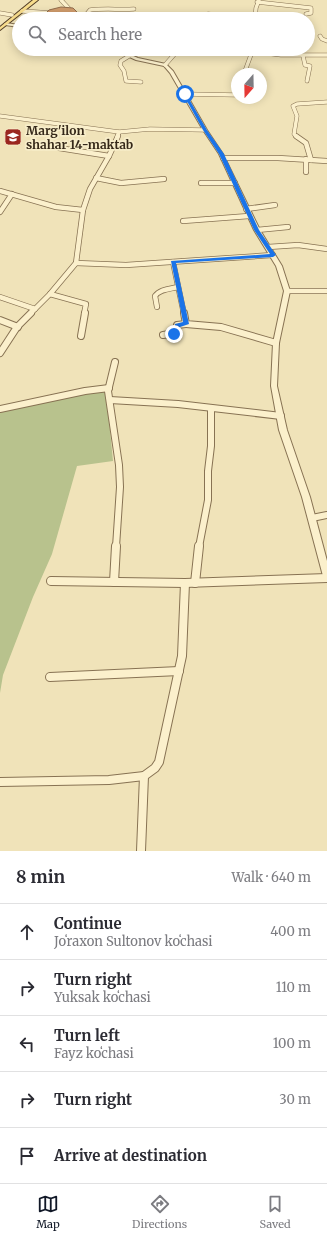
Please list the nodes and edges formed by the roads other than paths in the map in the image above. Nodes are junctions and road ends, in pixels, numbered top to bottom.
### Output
1 (30, 0) edge
2 (36, 0) edge
3 (61, 0) edge
4 (258, 1) edge
5 (134, 9) dead end
6 (22, 11) joint
7 (15, 12) edge
8 (38, 12) edge
9 (72, 12) edge
10 (88, 12) edge
11 (256, 12) edge
12 (311, 12) edge
13 (0, 13) edge
14 (12, 14) joint
15 (12, 19) edge
16 (0, 24) edge
17 (6, 24) junction
18 (12, 25) edge
19 (0, 29) edge
20 (320, 36) dead end
21 (327, 41) edge
22 (327, 55) edge
23 (129, 56) joint
24 (173, 56) edge
25 (251, 56) edge
26 (303, 56) edge
27 (315, 56) edge
28 (165, 65) junction
29 (246, 68) edge
30 (307, 81) dead end
31 (140, 82) dead end
32 (185, 94) junction
33 (231, 95) edge
34 (327, 102) edge
35 (0, 116) edge
36 (205, 130) junction
37 (119, 132) junction
38 (59, 148) dead end
39 (110, 156) junction
40 (223, 158) junction
41 (306, 159) junction
42 (311, 160) junction
43 (326, 161) edge
44 (327, 167) edge
45 (306, 172) dead end
46 (96, 178) junction
47 (164, 179) dead end
48 (201, 183) dead end
49 (235, 183) junction
50 (0, 191) edge
51 (12, 194) junction
52 (275, 206) dead end
53 (2, 207) edge
54 (246, 209) junction
55 (83, 210) junction
56 (0, 212) edge
57 (250, 216) junction
58 (183, 221) dead end
59 (288, 227) dead end
60 (257, 230) junction
61 (268, 247) junction
62 (327, 249) edge
63 (273, 255) junction
64 (173, 262) junction
65 (76, 263) junction
66 (178, 287) junction
67 (287, 291) junction
68 (327, 291) edge
69 (50, 294) junction
70 (0, 297) edge
71 (157, 307) dead end
72 (35, 309) junction
73 (0, 320) edge
74 (186, 324) junction
75 (18, 327) junction
76 (163, 335) dead end
77 (81, 336) dead end
78 (276, 343) junction
79 (0, 352) edge
80 (115, 362) dead end
81 (109, 388) junction
82 (110, 400) junction
83 (0, 408) edge
84 (211, 409) junction
85 (280, 416) junction
86 (327, 515) edge
87 (312, 518) junction
88 (327, 577) edge
89 (51, 580) dead end
90 (114, 582) junction
91 (185, 583) junction
92 (195, 583) junction
93 (179, 671) junction
94 (50, 677) dead end
95 (144, 776) junction
96 (0, 782) edge
97 (142, 851) edge

1 - 7 main road
2 - 6 main road
3 - 9 street
4 - 11 street
4 - 12 street
5 - 10 street
6 - 8 street
13 - 14 street
14 - 16 main road
15 - 17 main road
17 - 18 street
17 - 19 main road
20 - 21 street
22 - 27 street
23 - 28 street
23 - 31 street
24 - 28 street
25 - 29 street
26 - 30 street
28 - 32 street
32 - 33 street
32 - 36 street
34 - 42 street
35 - 37 street
36 - 37 street
36 - 40 street
37 - 39 street
38 - 39 street
39 - 46 street
40 - 41 street
40 - 49 street
41 - 42 street
41 - 45 street
42 - 43 street
43 - 44 street
46 - 47 street
46 - 55 street
48 - 49 street
49 - 54 street
50 - 51 street
51 - 53 street
51 - 55 street
52 - 54 street
53 - 56 street
54 - 57 street
55 - 65 street
57 - 58 street
57 - 60 street
59 - 60 street
60 - 61 street
61 - 62 street
61 - 63 street
63 - 64 street
63 - 67 street
64 - 65 street
64 - 66 street
65 - 69 street
66 - 71 street
66 - 74 street
67 - 68 street
67 - 78 street
69 - 72 street
69 - 77 street
70 - 72 street
72 - 75 street
73 - 75 street
74 - 76 street
74 - 78 street
75 - 79 street
78 - 85 street
80 - 81 street
81 - 82 street
81 - 83 street
82 - 84 street
82 - 90 street
84 - 85 street
84 - 92 street
85 - 87 street
86 - 87 street
87 - 88 street
88 - 92 street
89 - 90 street
90 - 91 street
91 - 92 street
91 - 93 street
93 - 94 street
93 - 95 street
95 - 96 street
95 - 97 street

